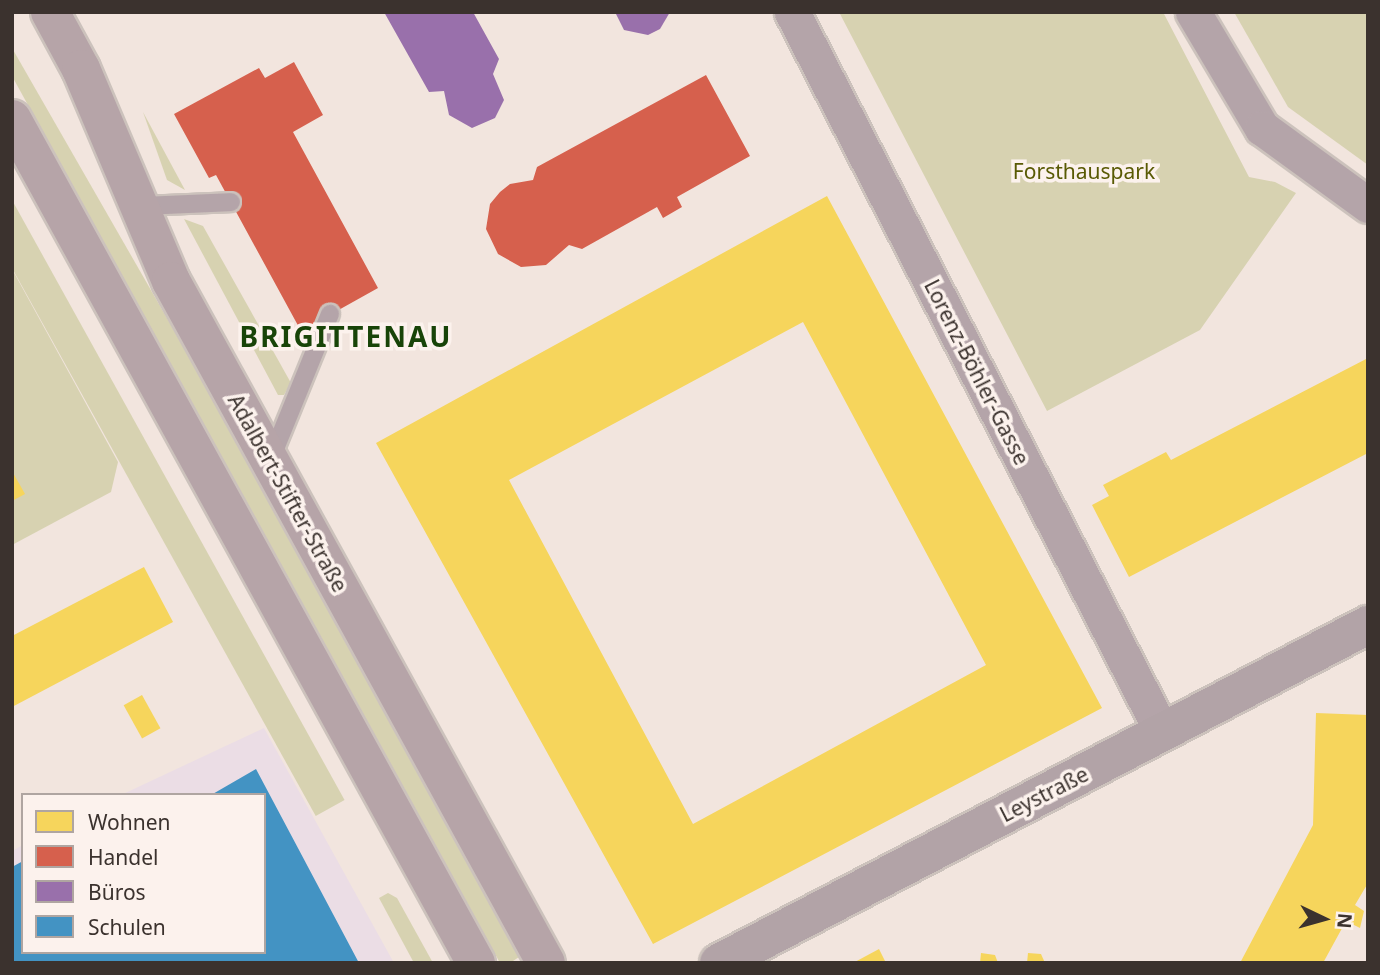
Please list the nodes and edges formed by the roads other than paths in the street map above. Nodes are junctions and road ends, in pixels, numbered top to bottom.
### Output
1 (50, 12) edge
2 (792, 12) edge
3 (1193, 12) edge
4 (12, 119) edge
5 (231, 202) dead end
6 (1368, 205) edge
7 (140, 206) junction
8 (330, 314) dead end
9 (270, 461) junction
10 (1368, 625) edge
11 (1162, 733) junction
12 (476, 963) edge
13 (547, 963) edge
14 (719, 963) edge

1 - 7 main road, Adalbert-Stifter-Straße
2 - 11 street, Lorenz-Böhler-Gasse
3 - 6 street
4 - 12 main road
5 - 7 lane
7 - 9 main road, Adalbert-Stifter-Straße
8 - 9 lane
9 - 13 main road, Adalbert-Stifter-Straße
10 - 11 street, Leystraße
11 - 14 street, Leystraße

